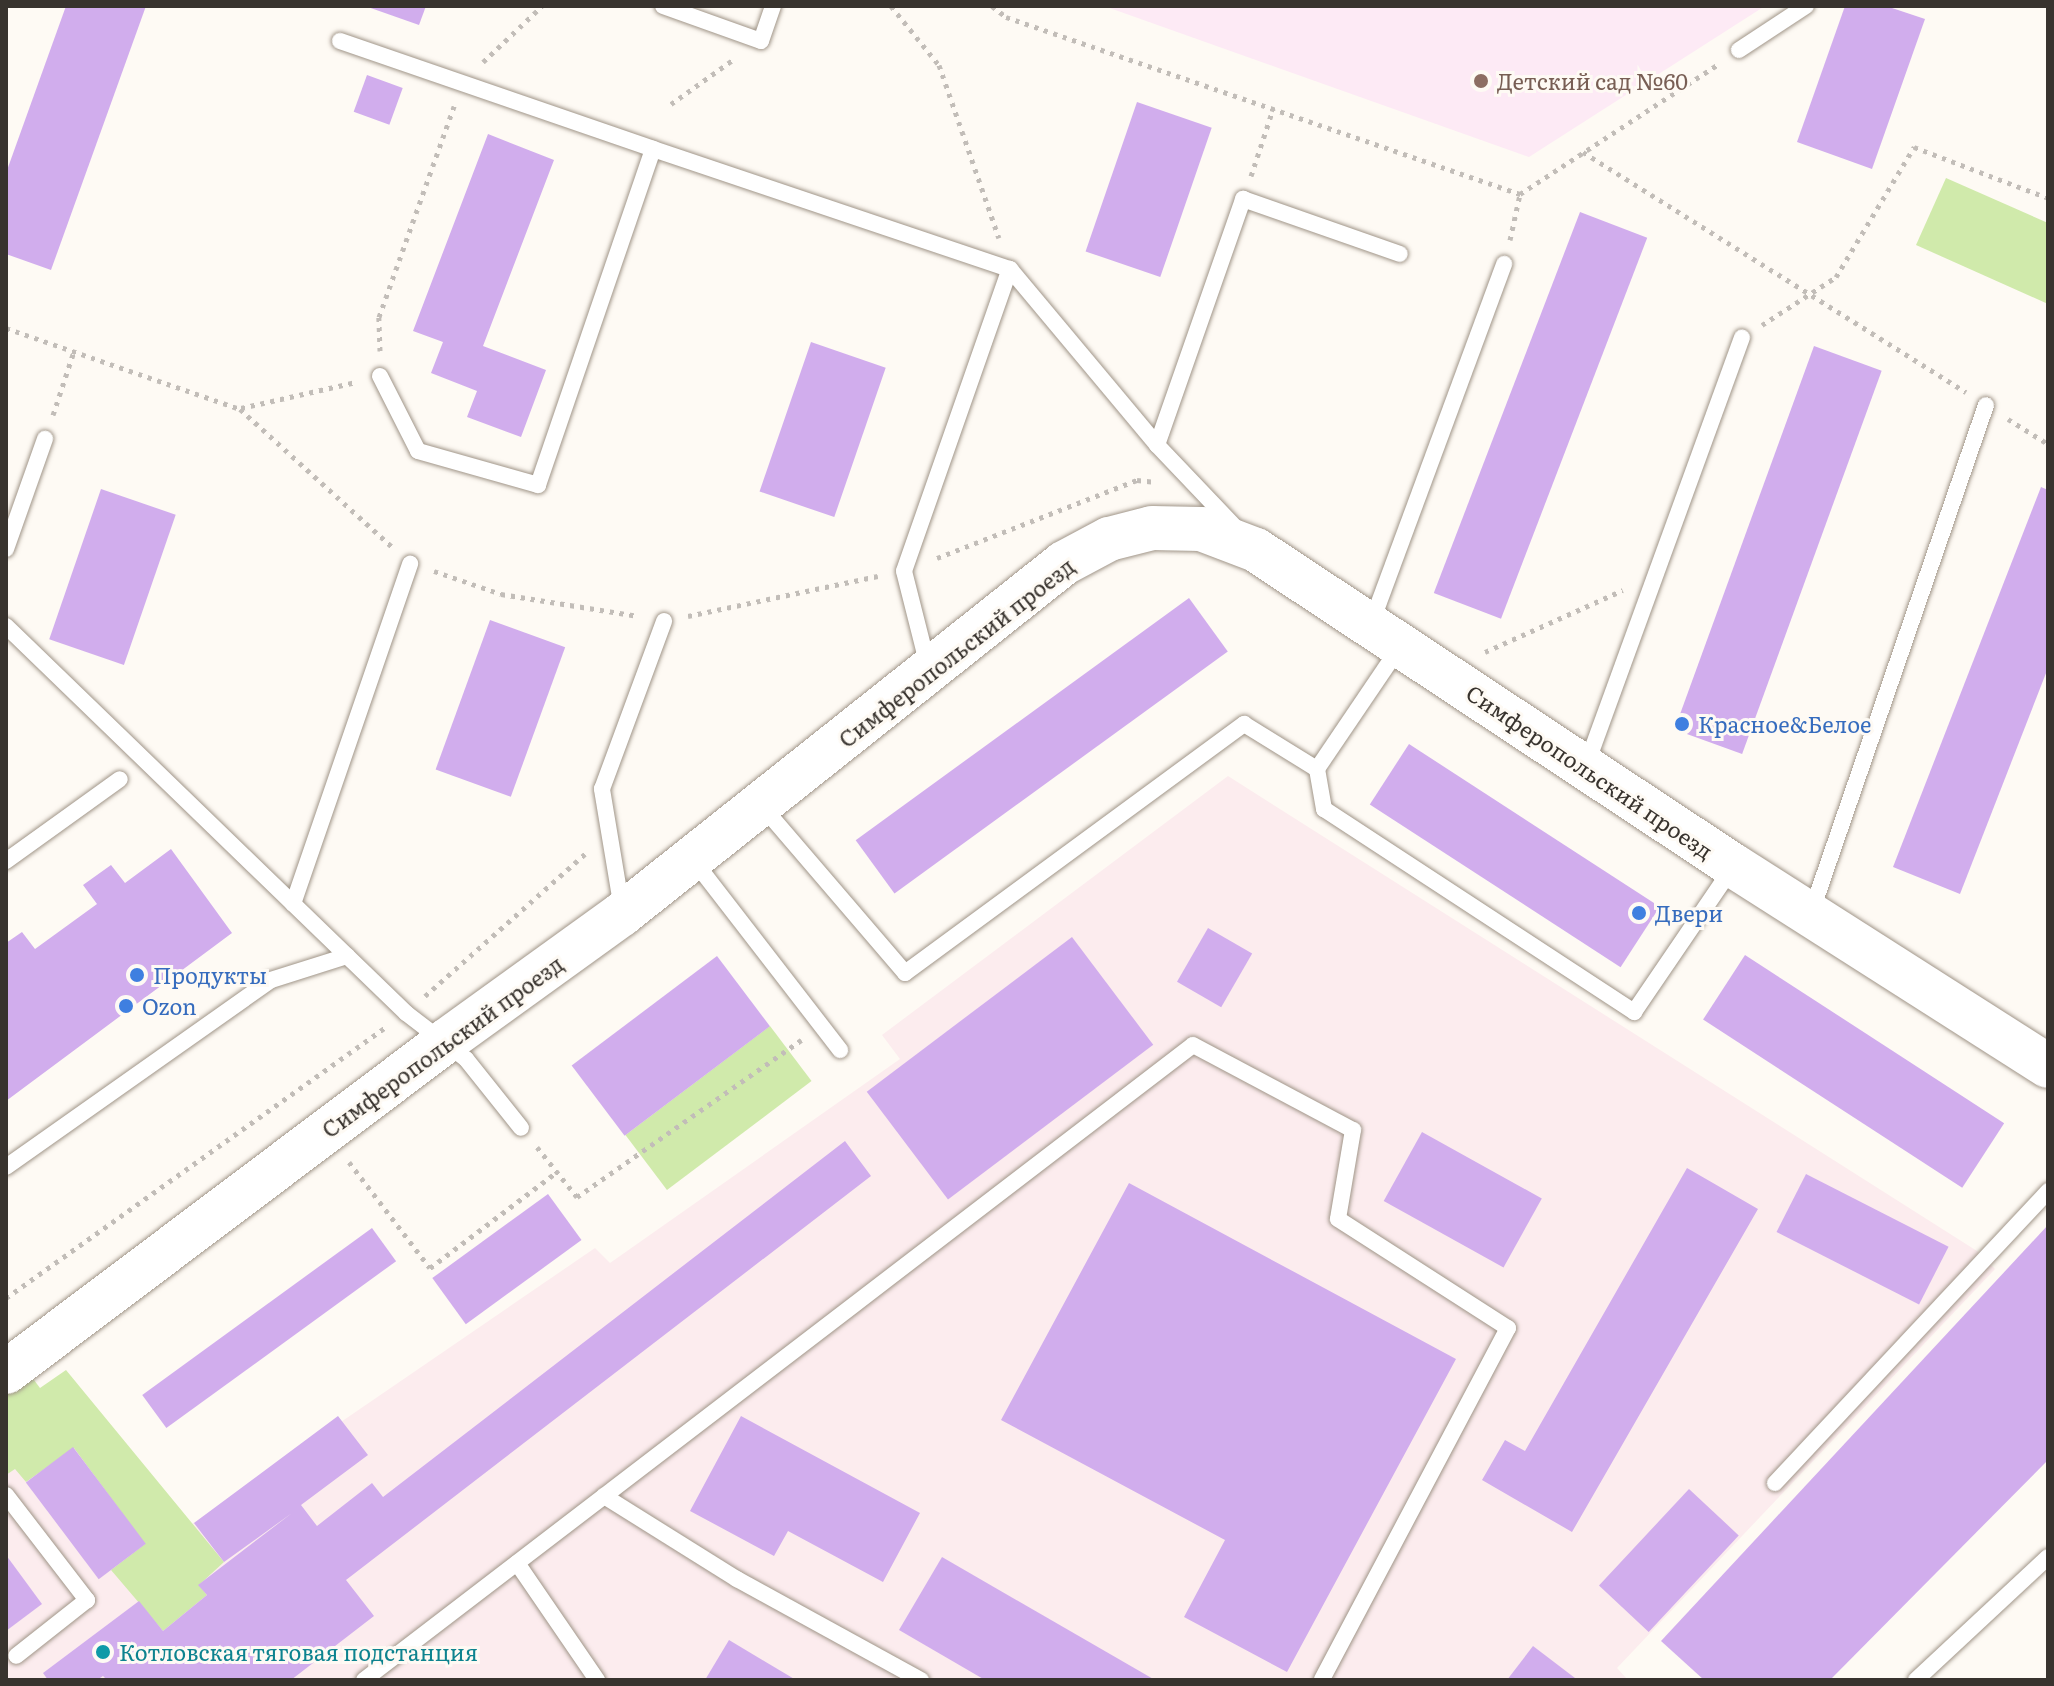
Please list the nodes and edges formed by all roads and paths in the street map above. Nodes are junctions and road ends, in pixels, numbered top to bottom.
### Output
1 (542, 6) edge
2 (663, 6) edge
3 (773, 6) edge
4 (891, 6) edge
5 (992, 6) edge
6 (1806, 6) edge
7 (340, 41) dead end
8 (761, 41) junction
9 (1739, 50) joint
10 (462, 83) junction
11 (671, 104) dead end
12 (1273, 109) junction
13 (653, 149) junction
14 (1583, 152) junction
15 (1520, 194) junction
16 (2048, 198) edge
17 (1243, 199) junction
18 (1400, 254) dead end
19 (1504, 264) joint
20 (1010, 269) junction
21 (1811, 293) junction
22 (6, 328) edge
23 (1742, 338) joint
24 (74, 351) junction
25 (380, 376) junction
26 (1986, 405) junction
27 (240, 409) junction
28 (45, 439) joint
29 (2048, 444) edge
30 (1157, 445) junction
31 (1200, 488) junction
32 (6, 549) edge
33 (1256, 550) junction
34 (410, 564) junction
35 (904, 571) junction
36 (1656, 575) junction
37 (664, 621) junction
38 (6, 626) edge
39 (1386, 636) junction
40 (1485, 652) dead end
41 (930, 672) junction
42 (1585, 767) junction
43 (1317, 769) junction
44 (120, 779) dead end
45 (762, 806) junction
46 (610, 832) junction
47 (693, 859) junction
48 (6, 861) edge
49 (1734, 866) junction
50 (293, 904) junction
51 (622, 914) junction
52 (1810, 914) junction
53 (347, 956) junction
54 (406, 1013) junction
55 (822, 1026) junction
56 (446, 1041) junction
57 (840, 1050) dead end
58 (2048, 1066) edge
59 (521, 1128) joint
60 (341, 1152) dead end
61 (6, 1167) edge
62 (557, 1172) junction
63 (2048, 1191) edge
64 (6, 1298) edge
65 (6, 1372) edge
66 (1775, 1483) dead end
67 (6, 1495) edge
68 (604, 1496) junction
69 (2048, 1557) edge
70 (517, 1563) junction
71 (16, 1656) dead end
72 (364, 1680) edge
73 (597, 1680) edge
74 (921, 1680) edge
75 (1322, 1680) edge
76 (1916, 1680) edge

1 - 10 path
2 - 8 lane
3 - 8 lane
4 - 20 path
5 - 12 path
6 - 9 lane
7 - 10 lane
8 - 11 path
9 - 14 path
10 - 13 lane
10 - 25 path
12 - 15 path
12 - 17 path
13 - 20 lane
13 - 25 lane
14 - 15 path
14 - 21 path
15 - 19 path
16 - 21 path
17 - 18 lane
17 - 30 lane
19 - 39 lane
20 - 30 lane
20 - 35 lane
21 - 23 path
21 - 26 path
22 - 24 path
23 - 36 lane
24 - 27 path
24 - 28 path
25 - 27 path
26 - 29 path
26 - 52 lane
27 - 34 path
28 - 32 lane
30 - 31 lane
31 - 33 lane
31 - 35 path
33 - 39 street, Симферопольский проезд
33 - 41 street, Симферопольский проезд
34 - 37 path
34 - 50 lane
35 - 37 path
35 - 41 lane
36 - 40 path
36 - 42 lane
37 - 46 lane
38 - 50 lane
39 - 42 street, Симферопольский проезд
39 - 43 lane
41 - 45 street, Симферопольский проезд
42 - 49 street, Симферопольский проезд
43 - 45 lane
43 - 49 lane
44 - 48 lane
45 - 47 street, Симферопольский проезд
46 - 51 lane
46 - 54 path
47 - 51 street, Симферопольский проезд
47 - 55 lane
49 - 52 street, Симферопольский проезд
50 - 53 lane
51 - 56 street, Симферопольский проезд
52 - 58 street, Симферопольский проезд
53 - 54 lane
53 - 61 lane
54 - 56 lane
54 - 64 path
55 - 57 lane
55 - 62 path
56 - 59 lane
56 - 65 street, Симферопольский проезд
59 - 62 path
60 - 62 path
63 - 66 lane
67 - 71 lane
68 - 70 lane
68 - 74 lane
68 - 75 lane
69 - 76 lane
70 - 72 lane
70 - 73 lane

